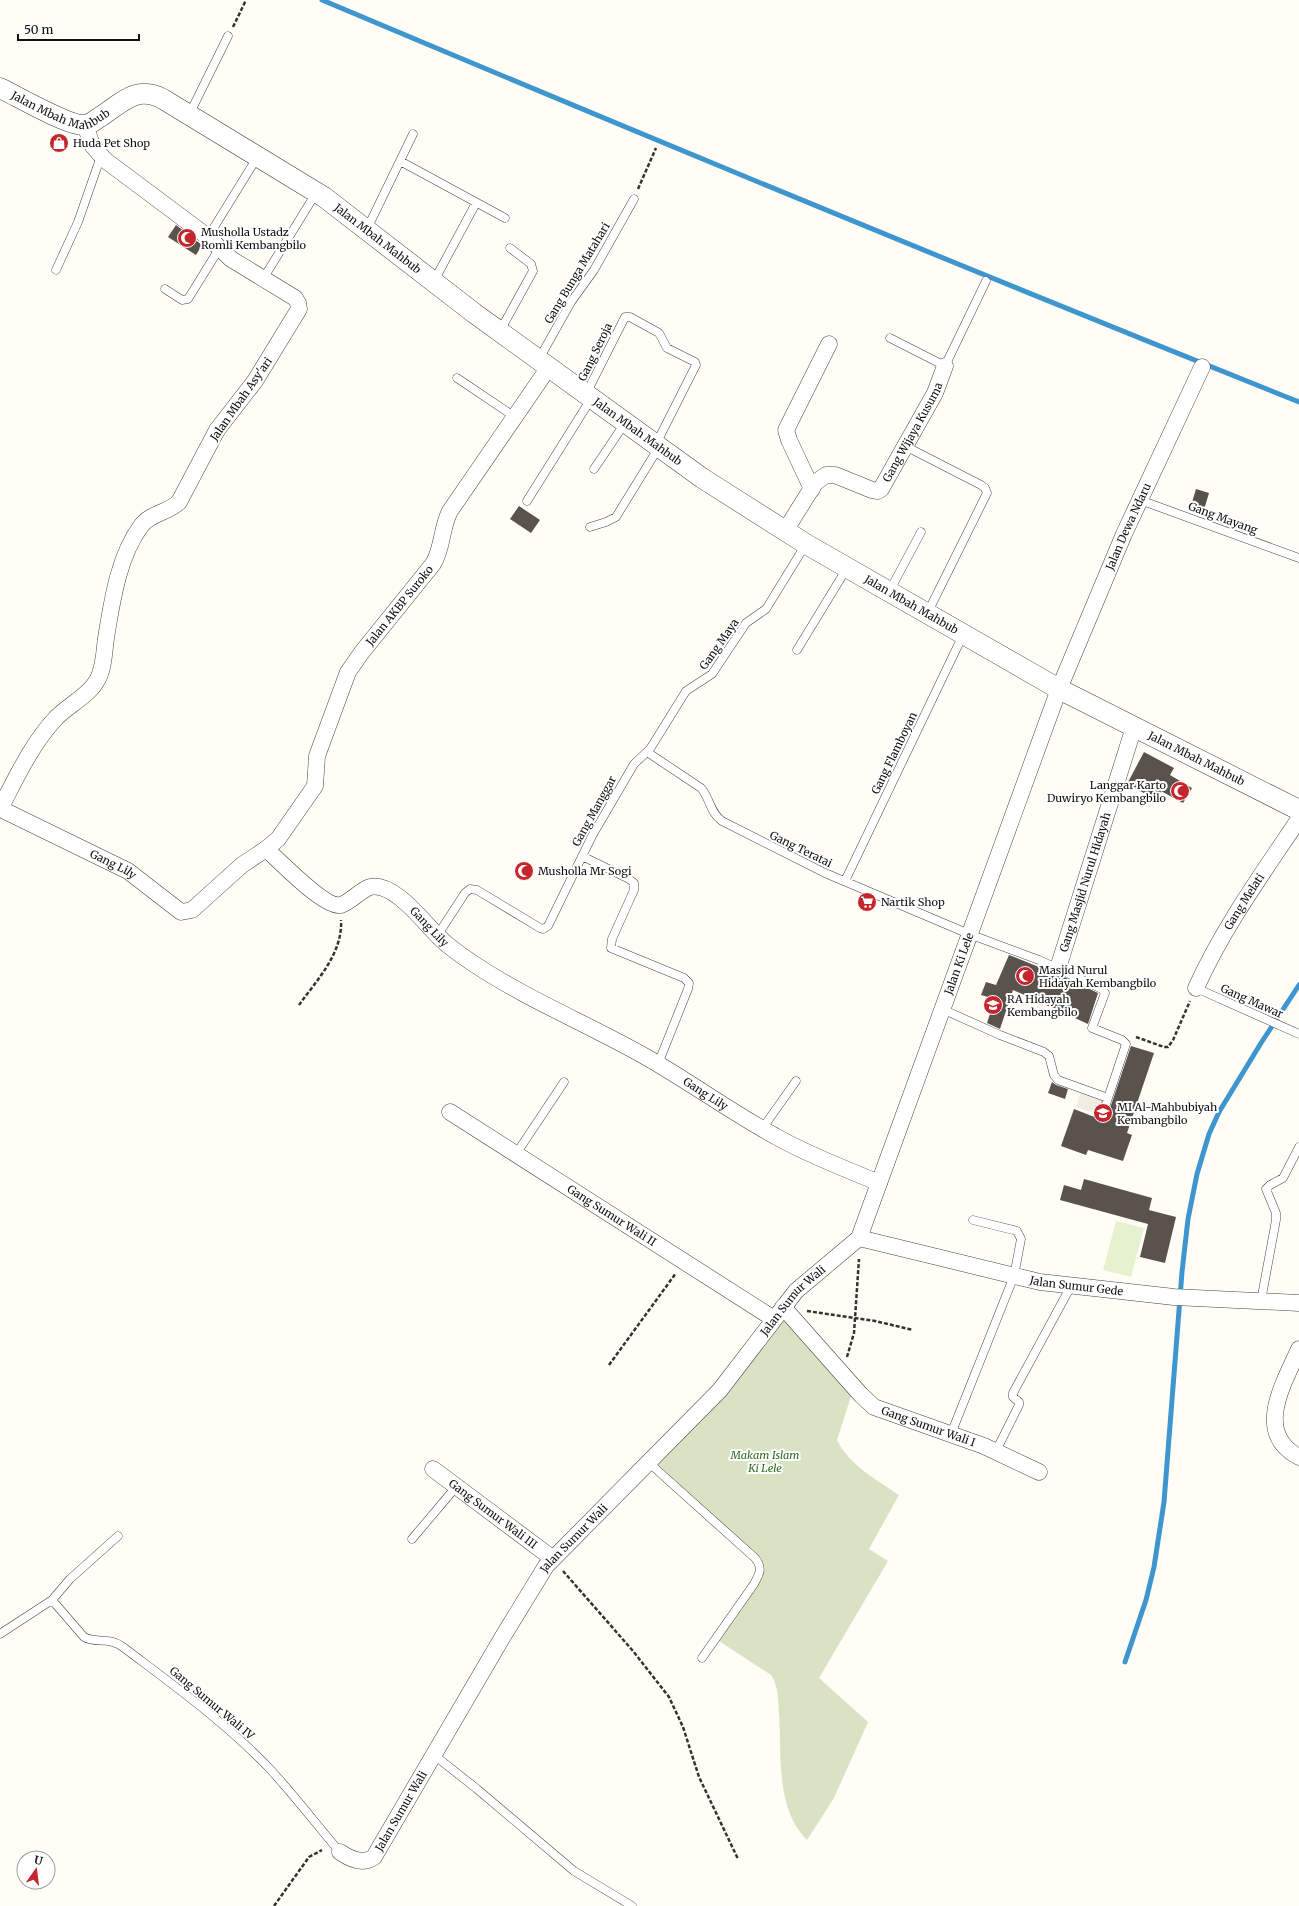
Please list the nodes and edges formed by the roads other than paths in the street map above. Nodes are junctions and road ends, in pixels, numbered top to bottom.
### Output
1 (228, 36) road end
2 (0, 88) edge
3 (189, 115) junction
4 (85, 125) junction
5 (413, 134) dead end
6 (101, 156) junction
7 (258, 156) junction
8 (400, 161) junction
9 (316, 192) junction
10 (634, 199) road end
11 (476, 203) junction
12 (505, 218) dead end
13 (367, 229) junction
14 (208, 237) junction
15 (510, 248) dead end
16 (219, 249) junction
17 (56, 270) dead end
18 (263, 279) junction
19 (434, 281) junction
20 (986, 281) dead end
21 (165, 289) dead end
22 (500, 332) junction
23 (890, 338) dead end
24 (829, 344) dead end
25 (544, 363) junction
26 (945, 366) junction
27 (1202, 367) dead end
28 (457, 378) dead end
29 (589, 396) junction
30 (515, 417) junction
31 (625, 423) junction
32 (657, 446) junction
33 (905, 446) junction
34 (594, 469) dead end
35 (812, 489) junction
36 (1140, 500) junction
37 (526, 501) dead end
38 (590, 527) dead end
39 (785, 531) junction
40 (921, 532) dead end
41 (806, 544) junction
42 (1299, 558) edge
43 (846, 568) junction
44 (889, 593) junction
45 (927, 614) junction
46 (963, 635) junction
47 (797, 650) dead end
48 (1059, 688) junction
49 (1134, 727) junction
50 (647, 752) junction
51 (3, 809) joint
52 (1299, 810) edge
53 (1299, 819) edge
54 (266, 849) junction
55 (582, 856) junction
56 (844, 881) junction
57 (969, 934) junction
58 (438, 936) junction
59 (1058, 968) junction
60 (1196, 988) joint
61 (942, 1009) junction
62 (1299, 1034) edge
63 (658, 1064) junction
64 (796, 1081) dead end
65 (564, 1082) dead end
66 (1108, 1098) junction
67 (450, 1112) dead end
68 (1102, 1116) dead end
69 (762, 1129) junction
70 (1299, 1147) edge
71 (516, 1154) junction
72 (879, 1183) junction
73 (973, 1220) dead end
74 (859, 1238) junction
75 (1014, 1276) junction
76 (1070, 1286) junction
77 (1261, 1301) junction
78 (1299, 1302) edge
79 (779, 1313) junction
80 (1299, 1349) edge
81 (951, 1434) junction
82 (996, 1451) junction
83 (1299, 1457) edge
84 (648, 1462) junction
85 (433, 1470) dead end
86 (1039, 1472) dead end
87 (456, 1486) junction
88 (118, 1536) dead end
89 (412, 1539) dead end
90 (552, 1558) junction
91 (52, 1600) junction
92 (0, 1634) edge
93 (702, 1658) dead end
94 (434, 1755) junction
95 (340, 1852) joint
96 (632, 1906) edge

1 - 3 lane
2 - 4 street, Jalan Mbah Mahbub
3 - 4 street, Jalan Mbah Mahbub
3 - 7 street, Jalan Mbah Mahbub
4 - 6 street, Jalan Mbah Asy'ari
5 - 8 lane
6 - 14 street, Jalan Mbah Asy'ari
6 - 17 lane
7 - 9 street, Jalan Mbah Mahbub
7 - 14 lane
8 - 11 lane
8 - 13 lane
9 - 13 street, Jalan Mbah Mahbub
9 - 18 lane
10 - 25 lane, Gang Bunga Matahari
11 - 12 lane
11 - 19 lane
13 - 19 street, Jalan Mbah Mahbub
14 - 16 street, Jalan Mbah Asy'ari
15 - 22 lane
16 - 18 street, Jalan Mbah Asy'ari
16 - 21 lane
18 - 51 street, Jalan Mbah Asy'ari
19 - 22 street, Jalan Mbah Mahbub
20 - 26 lane
22 - 25 street, Jalan Mbah Mahbub
23 - 26 lane
24 - 35 street
25 - 29 street, Jalan Mbah Mahbub
25 - 30 street, Jalan AKBP Suroko
26 - 33 street, Gang Wijaya Kusuma
27 - 36 street, Jalan Dewa Ndaru
28 - 30 lane
29 - 31 street, Jalan Mbah Mahbub
29 - 32 lane, Gang Seroja
29 - 37 lane, Gang Seroja
30 - 54 street, Jalan AKBP Suroko
31 - 32 street, Jalan Mbah Mahbub
31 - 34 lane
32 - 38 lane
32 - 39 street, Jalan Mbah Mahbub
33 - 35 street, Gang Wijaya Kusuma
33 - 45 lane
35 - 39 street, Gang Wijaya Kusuma
36 - 42 lane, Gang Mayang
36 - 48 street, Jalan Dewa Ndaru
39 - 41 street, Jalan Mbah Mahbub
40 - 44 lane
41 - 43 street, Jalan Mbah Mahbub
41 - 50 lane, Gang Maya
43 - 44 street, Jalan Mbah Mahbub
43 - 47 lane
44 - 45 street, Jalan Mbah Mahbub
45 - 46 street, Jalan Mbah Mahbub
46 - 48 street, Jalan Mbah Mahbub
46 - 56 lane, Gang Flamboyan
48 - 49 street, Jalan Mbah Mahbub
48 - 57 street, Jalan Ki Lele
49 - 52 street, Jalan Mbah Mahbub
49 - 59 street, Gang Masjid Nurul Hidayah
50 - 55 lane, Gang Manggar
50 - 56 lane, Gang Teratai
51 - 54 street, Gang Lily
53 - 60 street, Gang Melati
54 - 58 street, Gang Lily
55 - 58 lane, Gang Manggar
55 - 63 lane
56 - 57 lane, Gang Teratai
57 - 59 lane, Gang Teratai
57 - 61 street, Jalan Ki Lele
58 - 63 street, Gang Lily
59 - 66 lane, Gang Teratai
60 - 62 lane, Gang Mawar
61 - 66 lane
61 - 72 street, Jalan Ki Lele
63 - 69 street, Gang Lily
64 - 69 lane
65 - 71 lane
66 - 68 lane
67 - 71 street, Gang Sumur Wali II
69 - 72 street, Gang Lily
70 - 77 lane
71 - 79 street, Gang Sumur Wali II
72 - 74 street, Jalan Ki Lele
73 - 75 lane
74 - 75 street, Jalan Sumur Gede
74 - 79 street, Jalan Sumur Wali
75 - 76 street, Jalan Sumur Gede
75 - 81 lane
76 - 77 street, Jalan Sumur Gede
76 - 82 lane
77 - 78 street, Jalan Sumur Gede
79 - 81 street, Gang Sumur Wali I
79 - 84 street, Jalan Sumur Wali
80 - 83 street
81 - 82 street, Gang Sumur Wali I
82 - 86 street, Gang Sumur Wali I
84 - 90 street, Jalan Sumur Wali
84 - 93 lane
85 - 87 street, Gang Sumur Wali III
87 - 89 lane
87 - 90 street, Gang Sumur Wali III
88 - 91 lane
90 - 94 street, Jalan Sumur Wali
91 - 92 lane
91 - 95 lane, Gang Sumur Wali IV
94 - 95 street, Jalan Sumur Wali
94 - 96 lane

